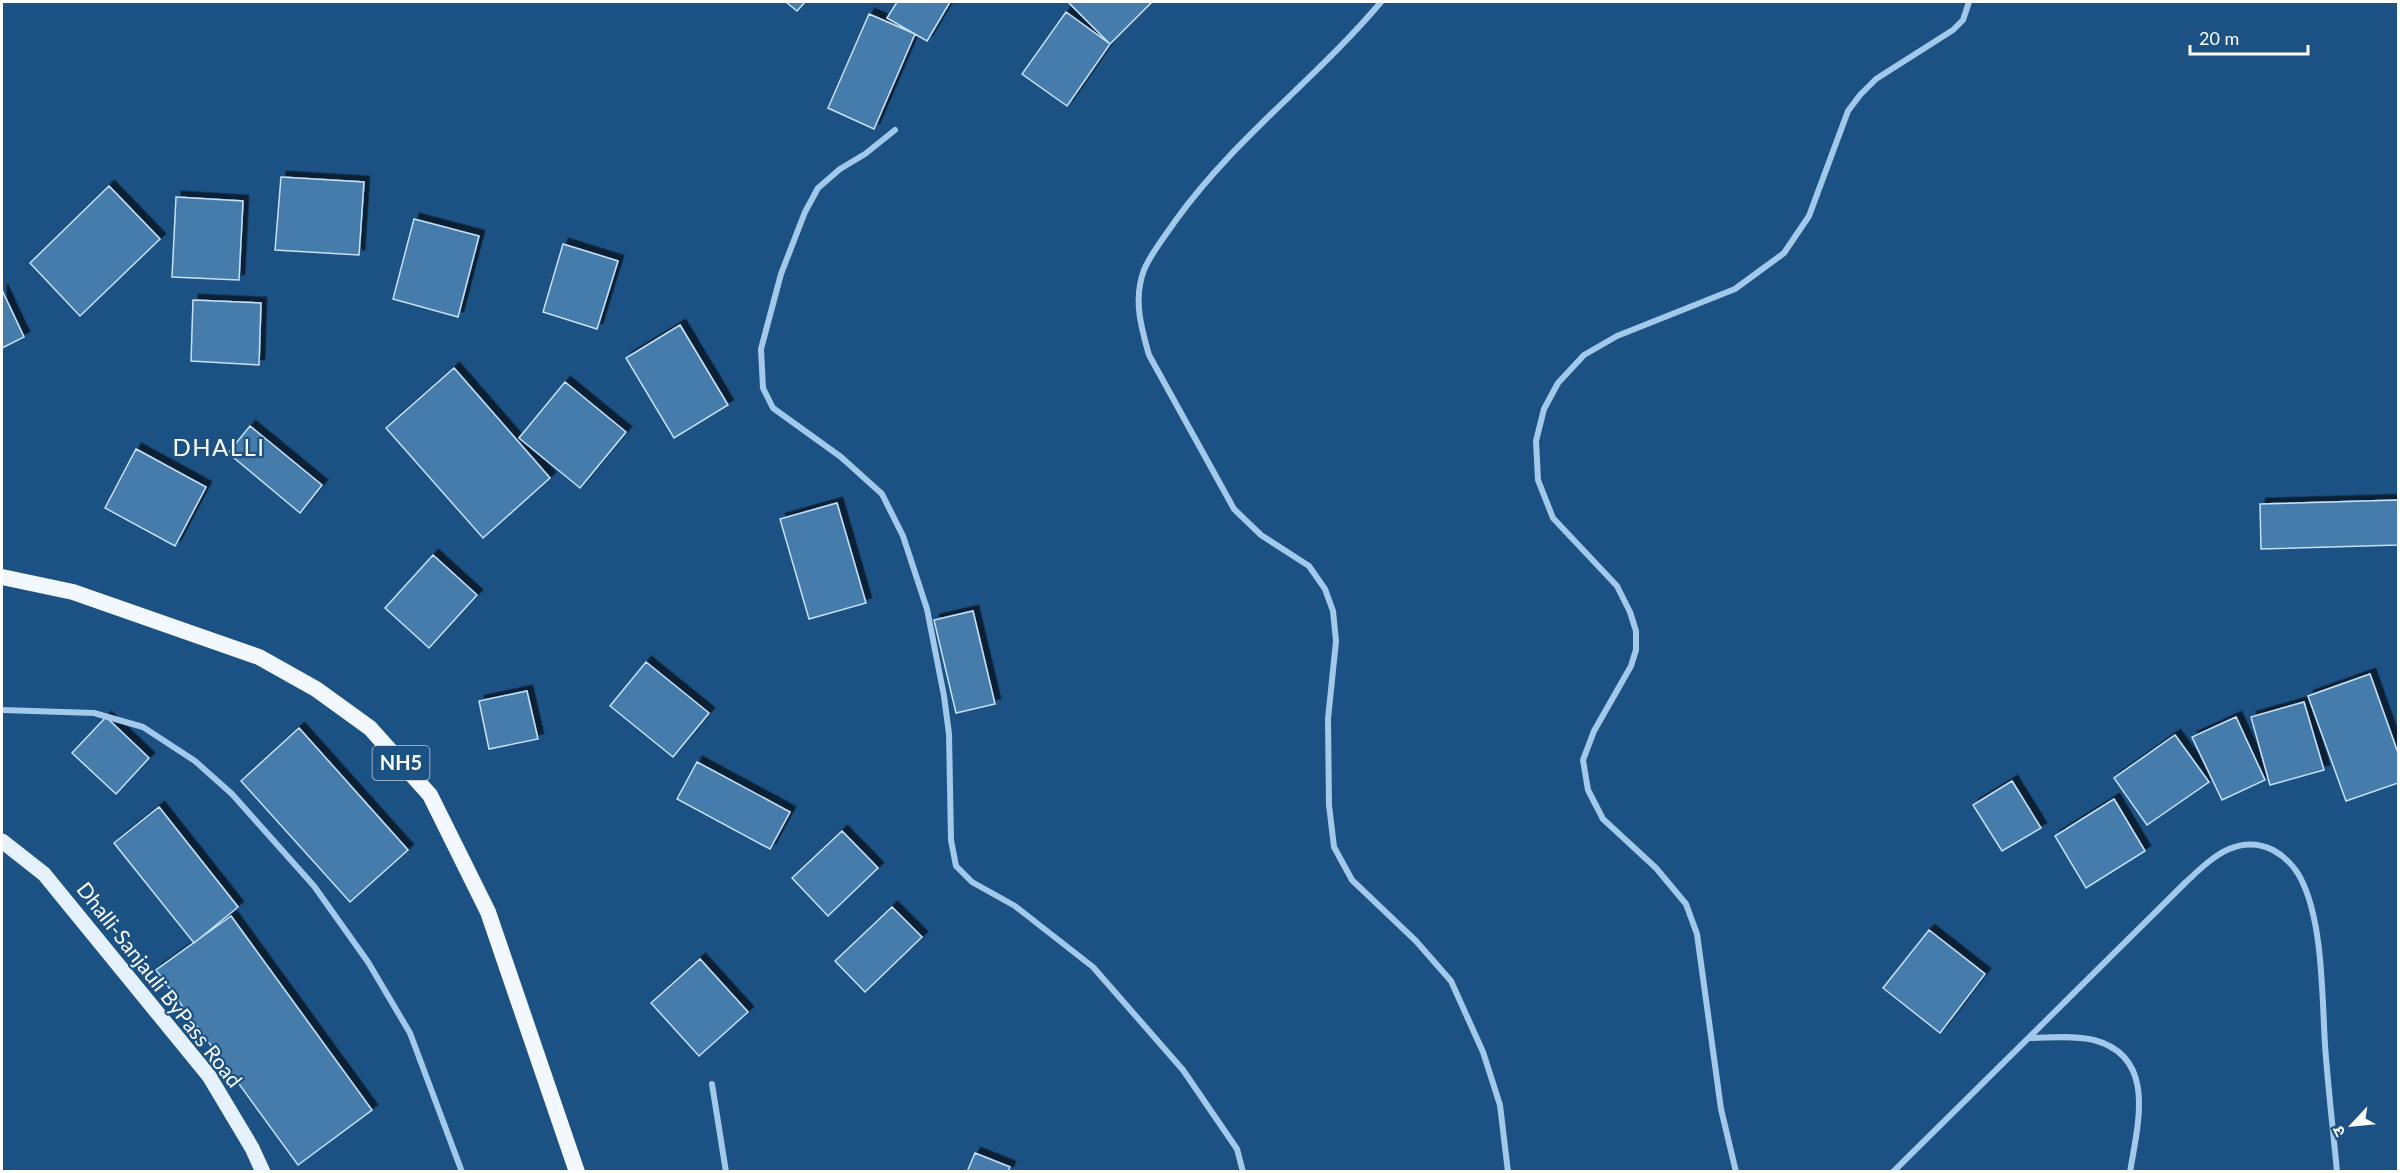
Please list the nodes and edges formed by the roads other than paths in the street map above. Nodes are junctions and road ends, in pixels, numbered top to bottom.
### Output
1 (1381, 2) edge
2 (1969, 2) edge
3 (895, 130) dead end
4 (2, 577) edge
5 (2, 710) edge
6 (2, 841) edge
7 (2029, 1038) junction
8 (712, 1084) dead end
9 (263, 1172) edge
10 (462, 1172) edge
11 (577, 1172) edge
12 (726, 1172) edge
13 (1243, 1172) edge
14 (1508, 1172) edge
15 (1736, 1172) edge
16 (1893, 1172) edge
17 (2130, 1172) edge
18 (2337, 1172) edge

1 - 14 street
2 - 15 street
3 - 13 street
4 - 11 highway, NH5
5 - 10 street
6 - 9 main road, Dhalli-Sanjauli ByPass Road
7 - 16 street
7 - 17 street
7 - 18 street
8 - 12 street

